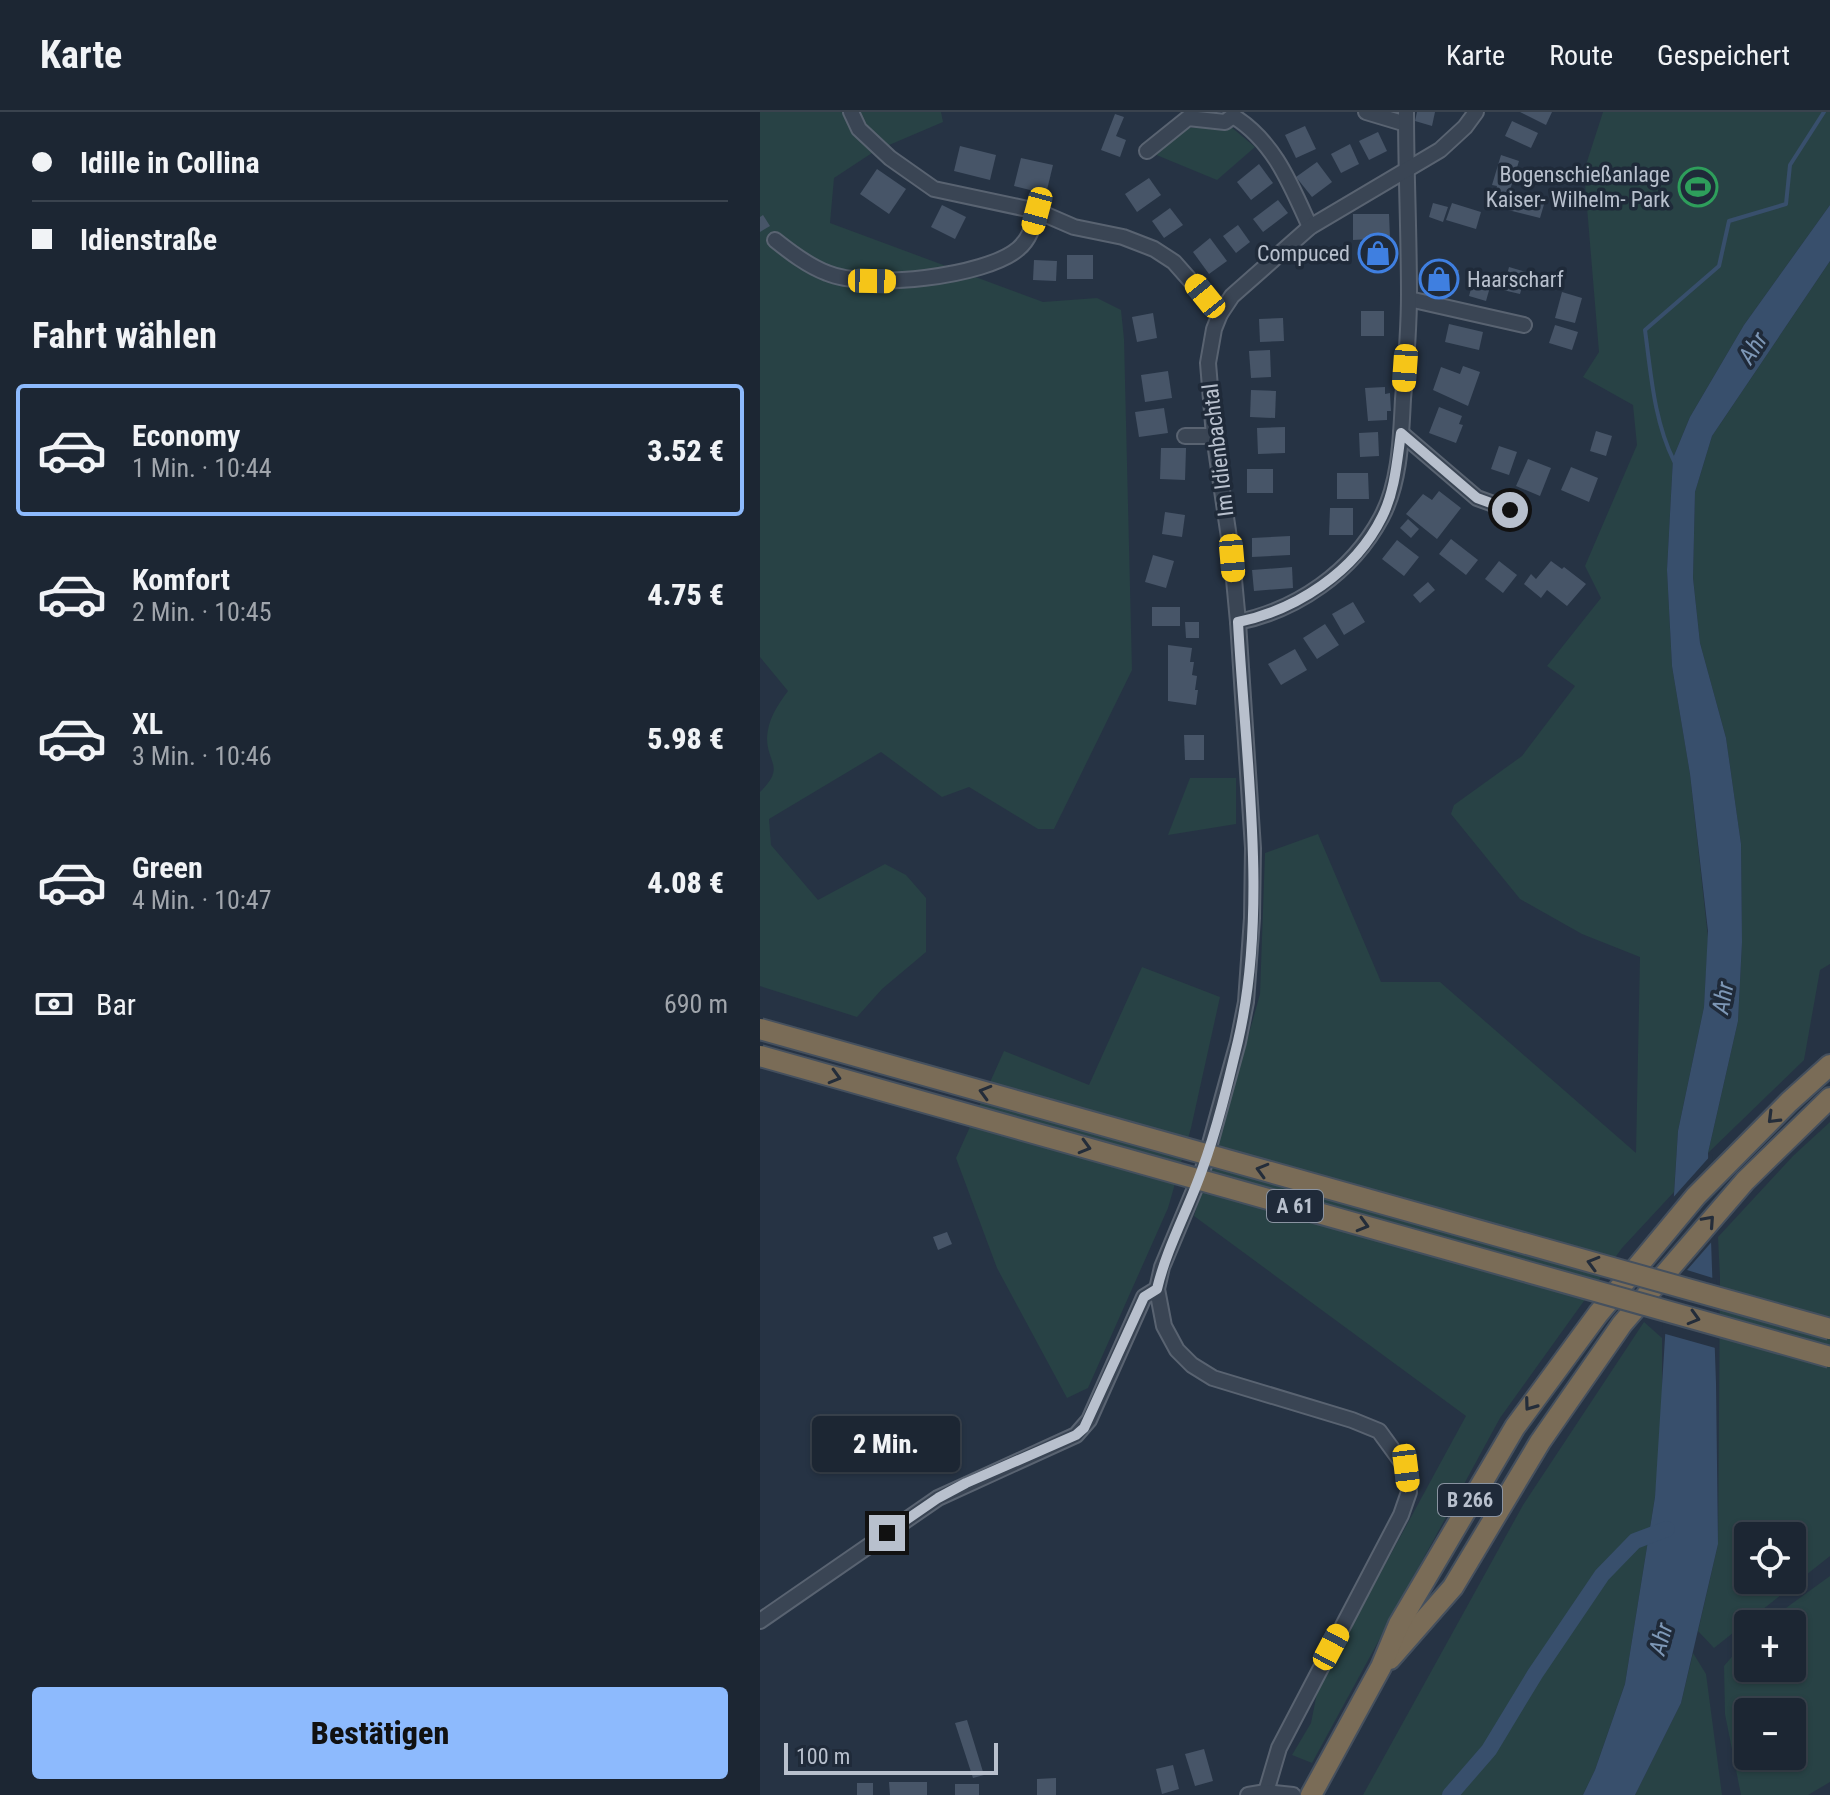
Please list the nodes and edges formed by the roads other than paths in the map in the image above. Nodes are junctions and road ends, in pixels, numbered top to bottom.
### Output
1 (851, 112) edge
2 (1366, 112) edge
3 (1476, 112) edge
4 (1227, 114) edge
5 (1406, 118) edge
6 (1147, 151) dead end
7 (1406, 169) junction
8 (1037, 211) junction
9 (1310, 227) junction
10 (775, 240) dead end
11 (1409, 299) junction
12 (1220, 314) junction
13 (1524, 325) dead end
14 (1401, 433) junction
15 (1185, 436) dead end
16 (1214, 436) junction
17 (1510, 510) dead end
18 (1238, 622) junction
19 (760, 1029) edge
20 (760, 1056) edge
21 (1830, 1065) edge
22 (1830, 1098) edge
23 (1157, 1289) junction
24 (1830, 1329) edge
25 (1830, 1357) edge
26 (760, 1621) edge
27 (1381, 1667) junction
28 (1266, 1792) junction
29 (1248, 1795) edge
30 (1293, 1795) edge
31 (1311, 1795) edge

1 - 8 street
2 - 5 street
3 - 7 street, Im Idienbachtal
4 - 6 street
4 - 9 street
5 - 7 street
7 - 9 street, Im Idienbachtal
7 - 11 street
8 - 10 street
8 - 12 street
9 - 12 street, Im Idienbachtal
11 - 13 street
11 - 14 street
12 - 16 street, Im Idienbachtal
14 - 17 street
14 - 18 street
15 - 16 street
16 - 18 street, Im Idienbachtal
18 - 23 street, Im Idienbachtal
24 -> 19 highway, A 61, bridge
20 -> 25 highway, A 61, bridge
21 -> 27 highway, B 266, bridge
27 -> 22 highway, B 266, bridge
23 - 26 street
23 - 28 street
27 - 31 highway, B 266
28 - 29 street
28 - 30 street

